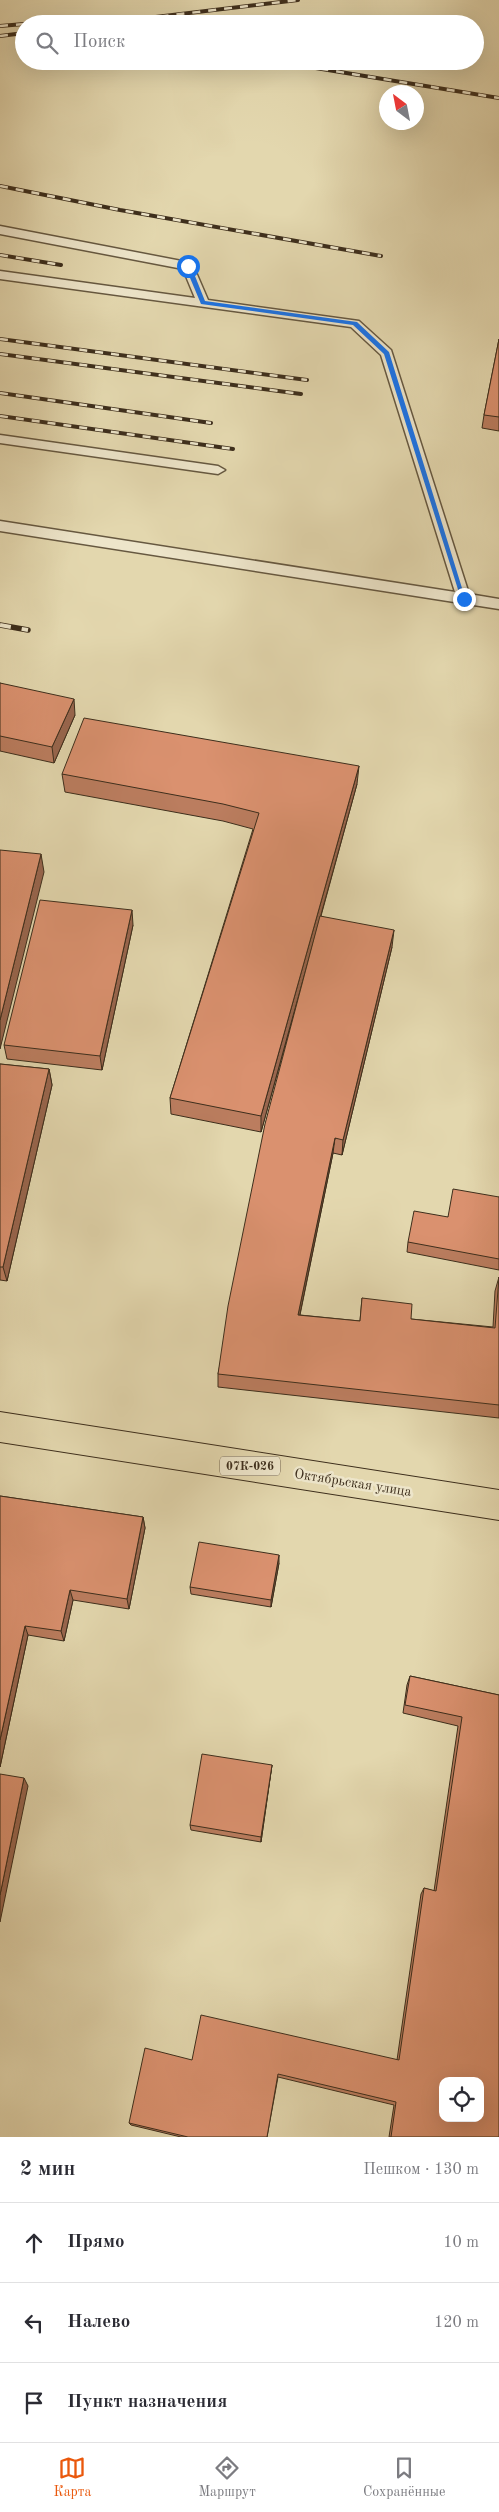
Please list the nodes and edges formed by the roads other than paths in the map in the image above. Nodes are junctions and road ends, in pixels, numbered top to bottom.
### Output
1 (0, 230) edge
2 (0, 275) edge
3 (203, 303) junction
4 (0, 438) edge
5 (218, 470) dead end
6 (0, 526) edge
7 (464, 599) junction
8 (499, 604) edge
9 (0, 1427) edge
10 (499, 1505) edge

1 - 3 lane
2 - 3 lane
3 - 7 lane
4 - 5 lane
6 - 7 lane
7 - 8 lane
9 - 10 main road, Октябрьская улица / 07К-026

